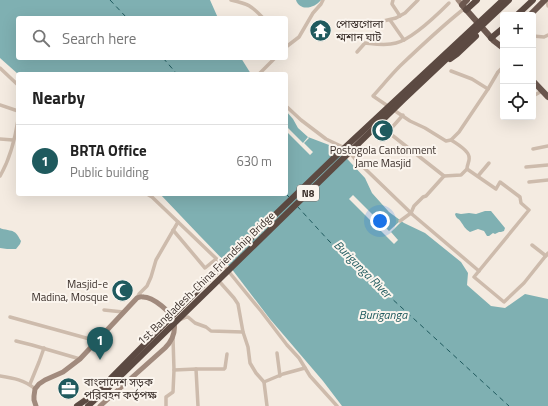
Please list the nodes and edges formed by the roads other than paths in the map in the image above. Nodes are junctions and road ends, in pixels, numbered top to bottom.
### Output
1 (231, 0) edge
2 (323, 0) edge
3 (393, 0) edge
4 (418, 0) edge
5 (474, 0) edge
6 (477, 0) edge
7 (497, 0) edge
8 (503, 0) edge
9 (509, 0) edge
10 (513, 0) edge
11 (534, 0) edge
12 (538, 0) edge
13 (546, 0) edge
14 (449, 3) dead end
15 (464, 5) edge
16 (548, 6) edge
17 (520, 12) edge
18 (525, 12) edge
19 (533, 12) edge
20 (261, 16) edge
21 (400, 16) junction
22 (390, 20) junction
23 (354, 28) dead end
24 (548, 35) edge
25 (536, 36) edge
26 (404, 40) junction
27 (498, 41) edge
28 (288, 44) edge
29 (357, 52) dead end
30 (273, 60) edge
31 (438, 63) junction
32 (0, 68) edge
33 (500, 70) edge
34 (451, 71) dead end
35 (261, 72) edge
36 (16, 83) edge
37 (536, 84) edge
38 (488, 88) junction
39 (542, 91) junction
40 (536, 94) edge
41 (548, 97) edge
42 (0, 106) edge
43 (288, 108) edge
44 (16, 110) edge
45 (402, 115) junction
46 (16, 128) edge
47 (0, 139) edge
48 (13, 140) junction
49 (451, 140) junction
50 (548, 146) edge
51 (533, 149) dead end
52 (489, 163) dead end
53 (548, 165) edge
54 (526, 167) dead end
55 (467, 169) junction
56 (0, 176) edge
57 (444, 176) junction
58 (478, 176) junction
59 (548, 180) edge
60 (529, 182) dead end
61 (150, 196) edge
62 (411, 213) junction
63 (400, 221) dead end
64 (178, 222) junction
65 (173, 230) junction
66 (532, 245) dead end
67 (547, 255) edge
68 (216, 259) junction
69 (224, 267) junction
70 (479, 271) junction
71 (218, 280) junction
72 (137, 298) junction
73 (104, 310) dead end
74 (123, 312) junction
75 (10, 317) dead end
76 (173, 319) junction
77 (243, 332) junction
78 (173, 338) junction
79 (97, 340) junction
80 (16, 341) dead end
81 (44, 348) junction
82 (277, 352) dead end
83 (227, 354) dead end
84 (80, 359) junction
85 (305, 368) junction
86 (196, 369) junction
87 (174, 370) junction
88 (0, 376) edge
89 (280, 376) junction
90 (264, 382) junction
91 (30, 384) junction
92 (106, 386) junction
93 (35, 389) junction
94 (36, 406) edge
95 (77, 406) edge
96 (88, 406) edge
97 (100, 406) edge
98 (166, 406) edge
99 (198, 406) edge
100 (267, 406) edge
101 (337, 406) edge

1 - 20 street
2 - 28 street
3 - 21 street
4 - 21 street
5 - 15 highway
6 - 15 highway
7 - 31 highway, bridge
8 - 31 highway, 1st Bangladesh-China Friendship Bridge / N8, bridge
9 - 31 highway, 1st Bangladesh-China Friendship Bridge / N8, bridge
10 - 31 highway, bridge
11 - 17 highway
12 - 18 highway
13 - 16 street
13 - 19 highway
14 - 26 street
15 - 27 highway
15 - 45 street
21 - 22 street
22 - 23 street
22 - 26 street
24 - 25 street
26 - 29 street
30 - 35 street
31 - 71 highway, 1st Bangladesh-China Friendship Bridge / N8, bridge
31 - 92 highway, 1st Bangladesh-China Friendship Bridge / N8, bridge
32 - 36 street
33 - 38 street
34 - 38 street
37 - 39 highway
38 - 49 street
39 - 40 street
39 - 41 highway
42 - 44 street
43 - 62 street
45 - 49 street
45 - 57 street
46 - 48 street
47 - 48 street
48 - 56 street
49 - 55 street
50 - 51 street
52 - 58 street
53 - 54 street
55 - 57 street
55 - 58 street
57 - 62 street
58 - 70 street
59 - 60 street
61 - 64 street
62 - 63 street
62 - 70 street
64 - 65 street
64 - 68 street
65 - 68 street
65 - 72 street
66 - 67 street
67 - 70 street
68 - 69 street
69 - 76 street
69 - 85 street
71 - 77 street
71 - 92 highway, 1st Bangladesh-China Friendship Bridge / N8, bridge
72 - 74 main road
72 - 76 main road
73 - 74 street
74 - 79 main road
75 - 79 street
76 - 77 street
76 - 78 main road
77 - 90 street
78 - 87 street
78 - 97 main road
79 - 84 main road
80 - 81 street
81 - 84 street
81 - 91 street
82 - 89 street
83 - 86 street
84 - 93 main road
85 - 89 street
85 - 101 street
86 - 87 street
86 - 99 street
87 - 98 street
88 - 91 street
89 - 90 street
90 - 100 street
91 - 93 street
92 - 95 highway, N8
92 - 96 highway, N8
93 - 94 main road

